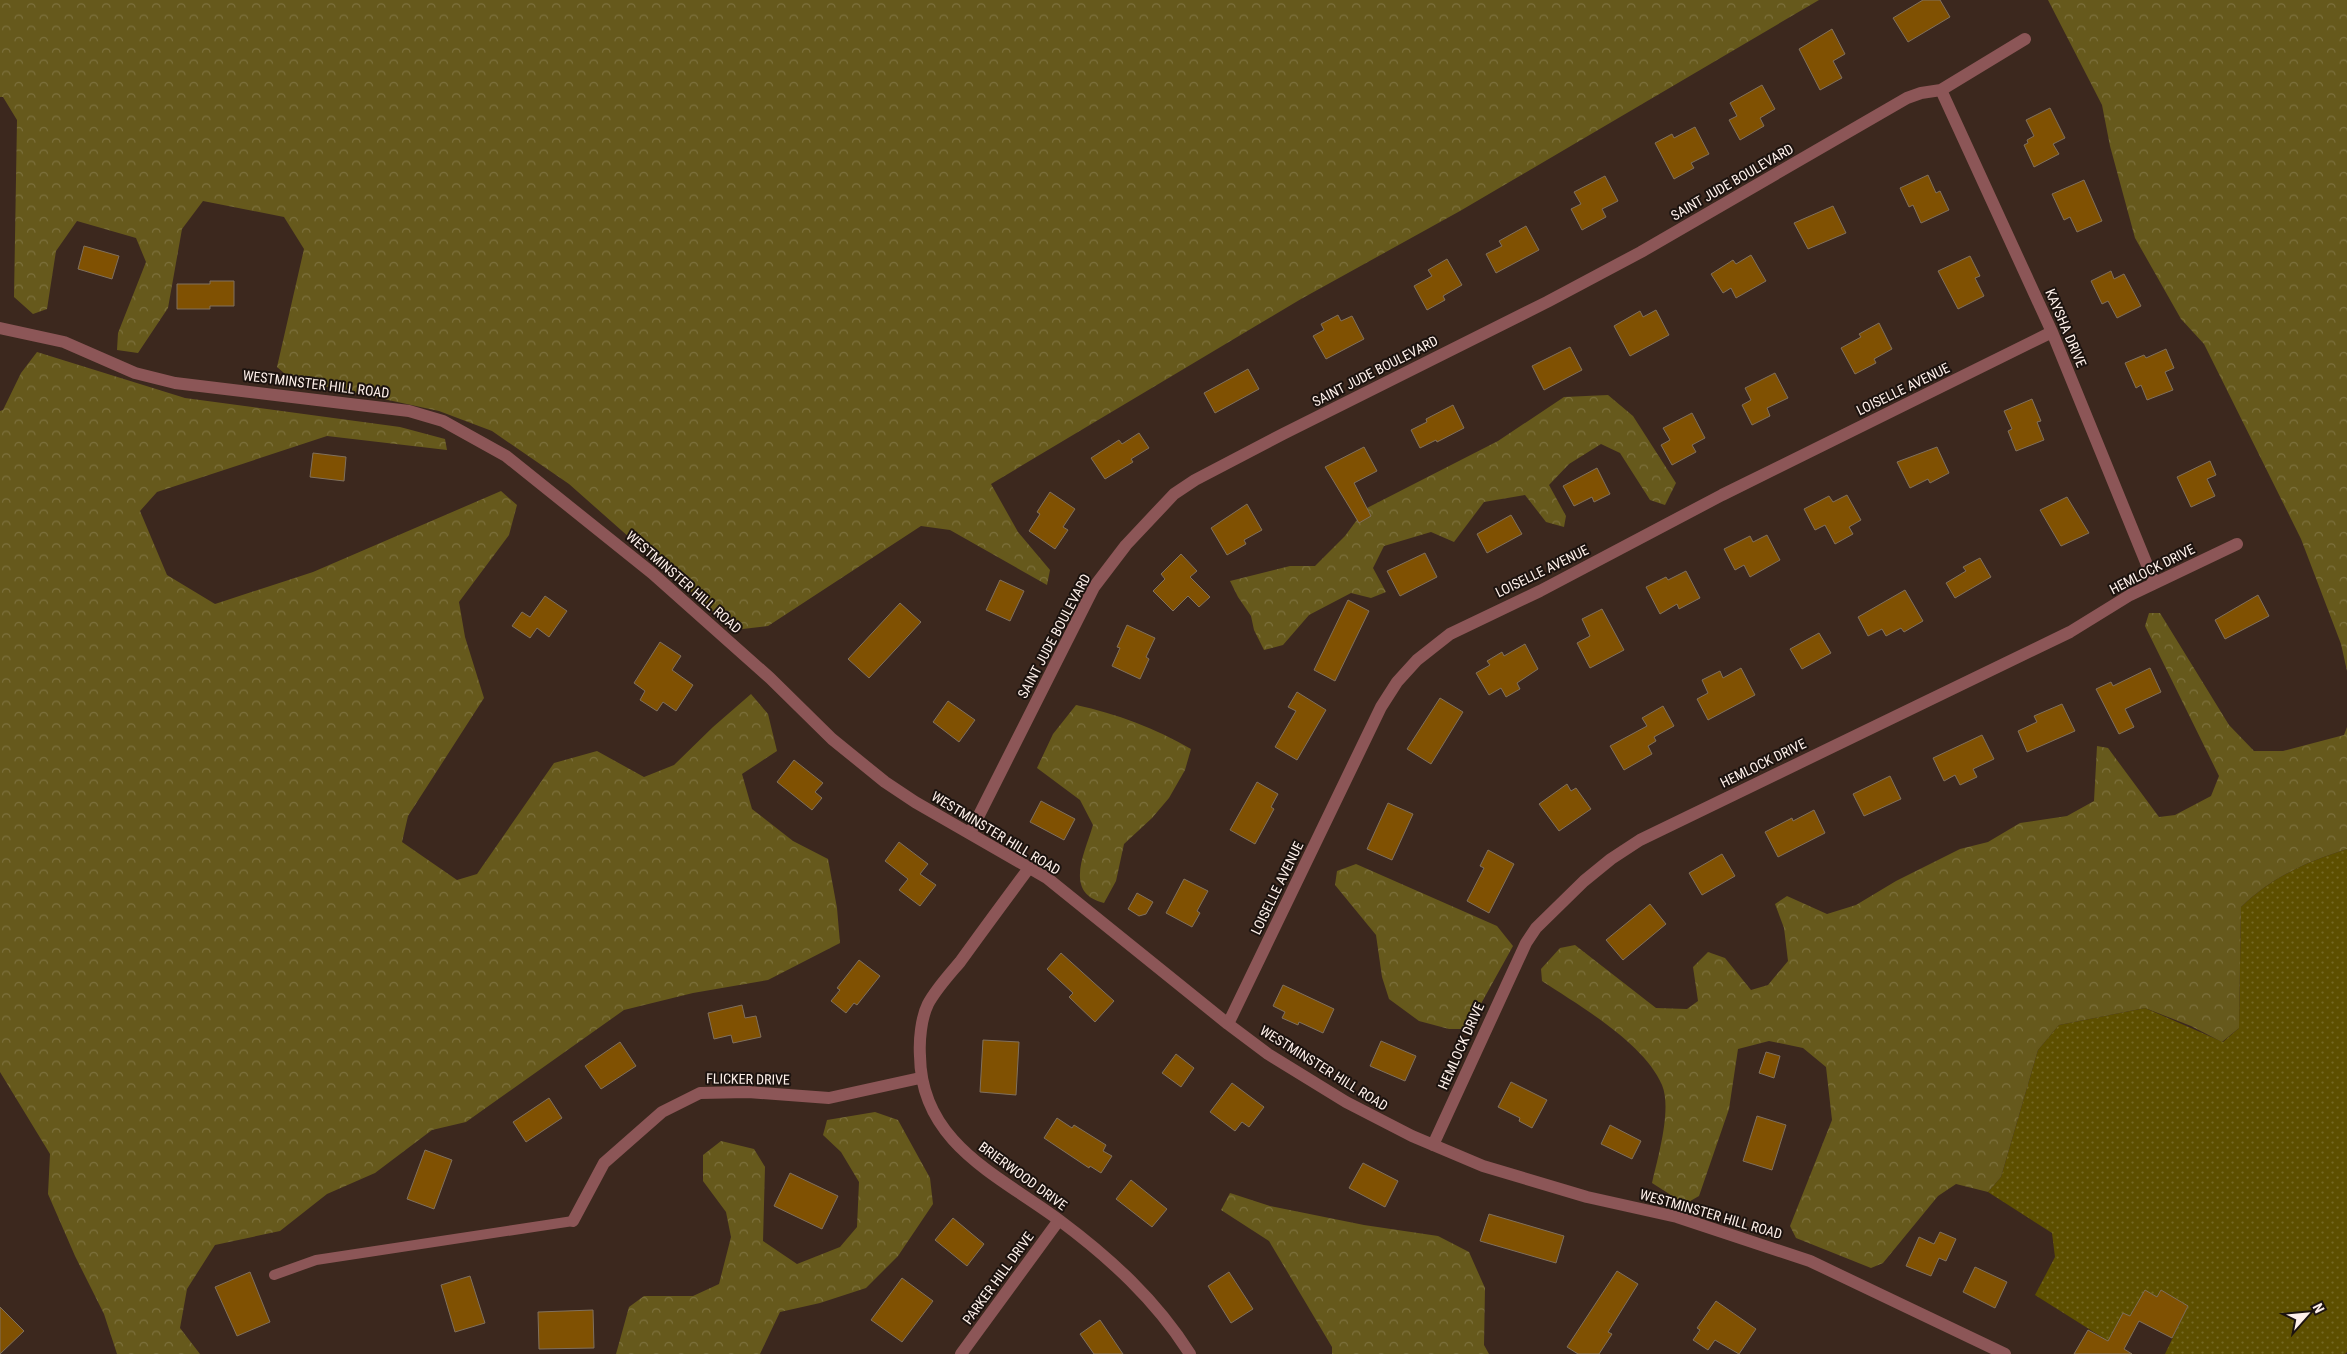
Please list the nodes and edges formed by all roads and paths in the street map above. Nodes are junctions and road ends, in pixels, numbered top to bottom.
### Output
1 (2026, 39) dead end
2 (1941, 90) junction
3 (0, 328) edge
4 (2052, 332) junction
5 (2237, 544) dead end
6 (2154, 582) junction
7 (970, 833) junction
8 (1029, 868) junction
9 (1228, 1024) junction
10 (920, 1078) junction
11 (1433, 1145) junction
12 (1059, 1220) junction
13 (572, 1221) joint
14 (274, 1275) dead end
15 (961, 1354) edge
16 (1190, 1354) edge
17 (2004, 1354) edge

1 - 2 street
2 - 4 street, KAYSHA DRIVE
2 - 7 street, SAINT JUDE BOULEVARD
3 - 7 street, WESTMINSTER HILL ROAD
4 - 6 street, KAYSHA DRIVE
4 - 9 street, LOISELLE AVENUE
5 - 6 street, HEMLOCK DRIVE
6 - 11 street, HEMLOCK DRIVE
7 - 8 street, WESTMINSTER HILL ROAD
8 - 9 street, WESTMINSTER HILL ROAD
8 - 10 street, BRIERWOOD DRIVE
9 - 11 street, WESTMINSTER HILL ROAD
10 - 12 street, BRIERWOOD DRIVE
10 - 13 street, FLICKER DRIVE
11 - 17 street, WESTMINSTER HILL ROAD
12 - 15 street, PARKER HILL DRIVE
12 - 16 street, BRIERWOOD DRIVE
13 - 14 lane

